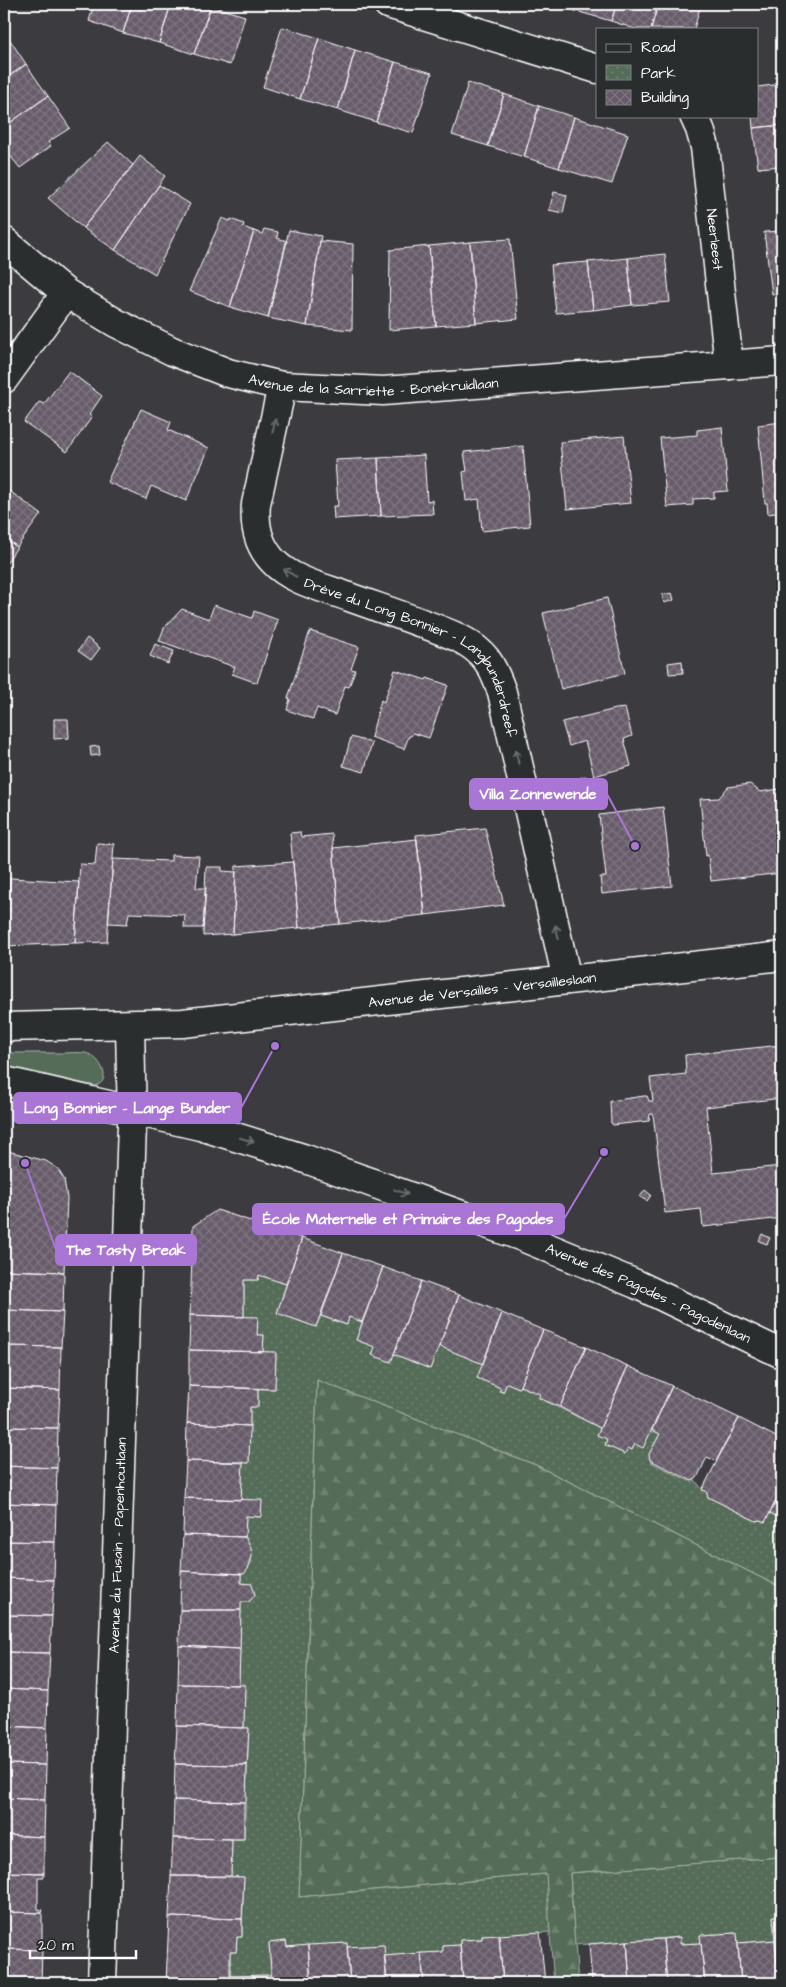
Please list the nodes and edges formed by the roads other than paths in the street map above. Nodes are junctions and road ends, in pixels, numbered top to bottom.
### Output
1 (388, 4) edge
2 (596, 69) edge
3 (695, 118) edge
4 (4, 240) edge
5 (66, 292) junction
6 (782, 360) edge
7 (729, 365) junction
8 (4, 379) edge
9 (282, 386) junction
10 (782, 956) edge
11 (567, 980) junction
12 (130, 1025) junction
13 (4, 1027) edge
14 (4, 1081) edge
15 (132, 1109) junction
16 (782, 1354) edge
17 (102, 1983) edge

1 - 2 street
3 - 7 street, Neerleest
4 - 5 street, Avenue de la Sarriette - Bonekruidlaan
5 - 8 street
5 - 9 street, Avenue de la Sarriette - Bonekruidlaan
6 - 7 street, Avenue de la Sarriette - Bonekruidlaan
7 - 9 street, Avenue de la Sarriette - Bonekruidlaan
11 -> 9 street, Drève du Long Bonnier - Langbunderdreef
10 - 11 street, Avenue de Versailles - Versailleslaan
11 - 12 street, Avenue de Versailles - Versailleslaan
12 - 13 street
12 - 15 street, Avenue du Fusain - Papenhoutlaan
14 - 15 street
15 -> 16 street, Avenue des Pagodes - Pagodenlaan
15 - 17 street, Avenue du Fusain - Papenhoutlaan

